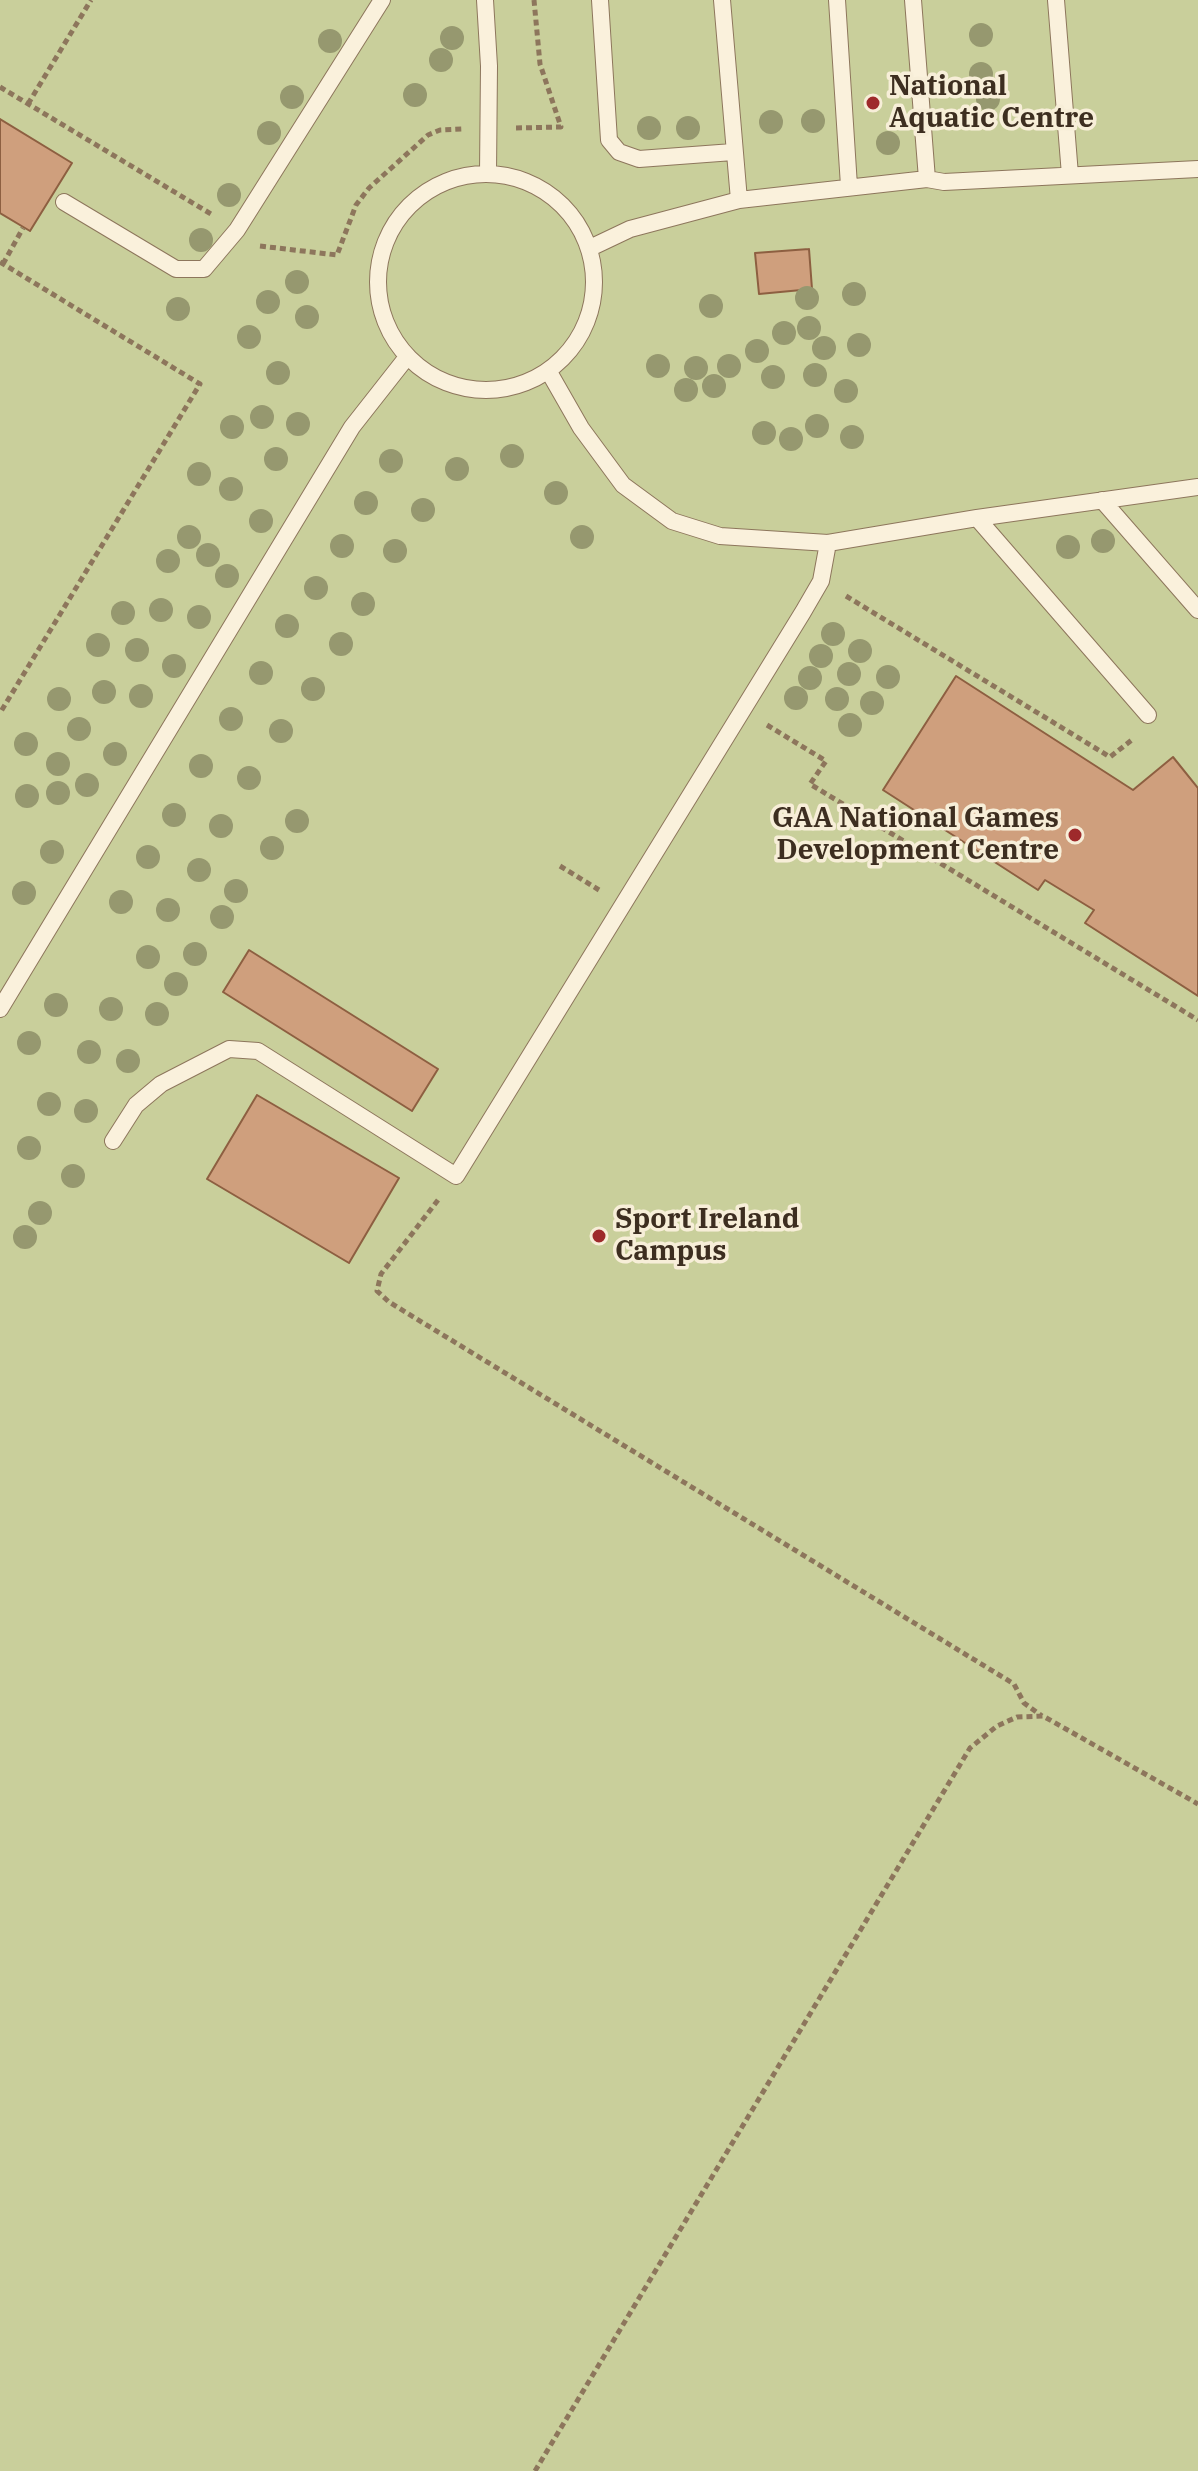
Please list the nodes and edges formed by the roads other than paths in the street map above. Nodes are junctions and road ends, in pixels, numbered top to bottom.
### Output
1 (382, 0) edge
2 (485, 0) edge
3 (600, 0) edge
4 (722, 0) edge
5 (837, 0) edge
6 (913, 0) edge
7 (1056, 0) edge
8 (733, 152) junction
9 (1198, 169) edge
10 (488, 173) junction
11 (1070, 175) junction
12 (927, 179) junction
13 (849, 186) junction
14 (739, 200) junction
15 (64, 202) dead end
16 (590, 248) junction
17 (407, 357) junction
18 (549, 372) junction
19 (1198, 487) edge
20 (1102, 500) junction
21 (977, 518) junction
22 (828, 543) junction
23 (1198, 610) edge
24 (1148, 715) road end
25 (0, 1009) edge
26 (113, 1141) dead end

1 - 15 lane
2 - 10 lane
3 - 8 lane
4 - 8 lane
5 - 13 lane
6 - 12 lane
7 - 11 lane
8 - 14 lane
9 - 11 lane
10 - 16 lane
10 - 17 lane
11 - 12 lane
12 - 13 lane
13 - 14 lane
14 - 16 lane
16 - 18 lane
17 - 18 lane
17 - 25 lane
18 - 22 lane
19 - 20 lane
20 - 21 lane
20 - 23 lane
21 - 22 lane
21 - 24 lane
22 - 26 lane

